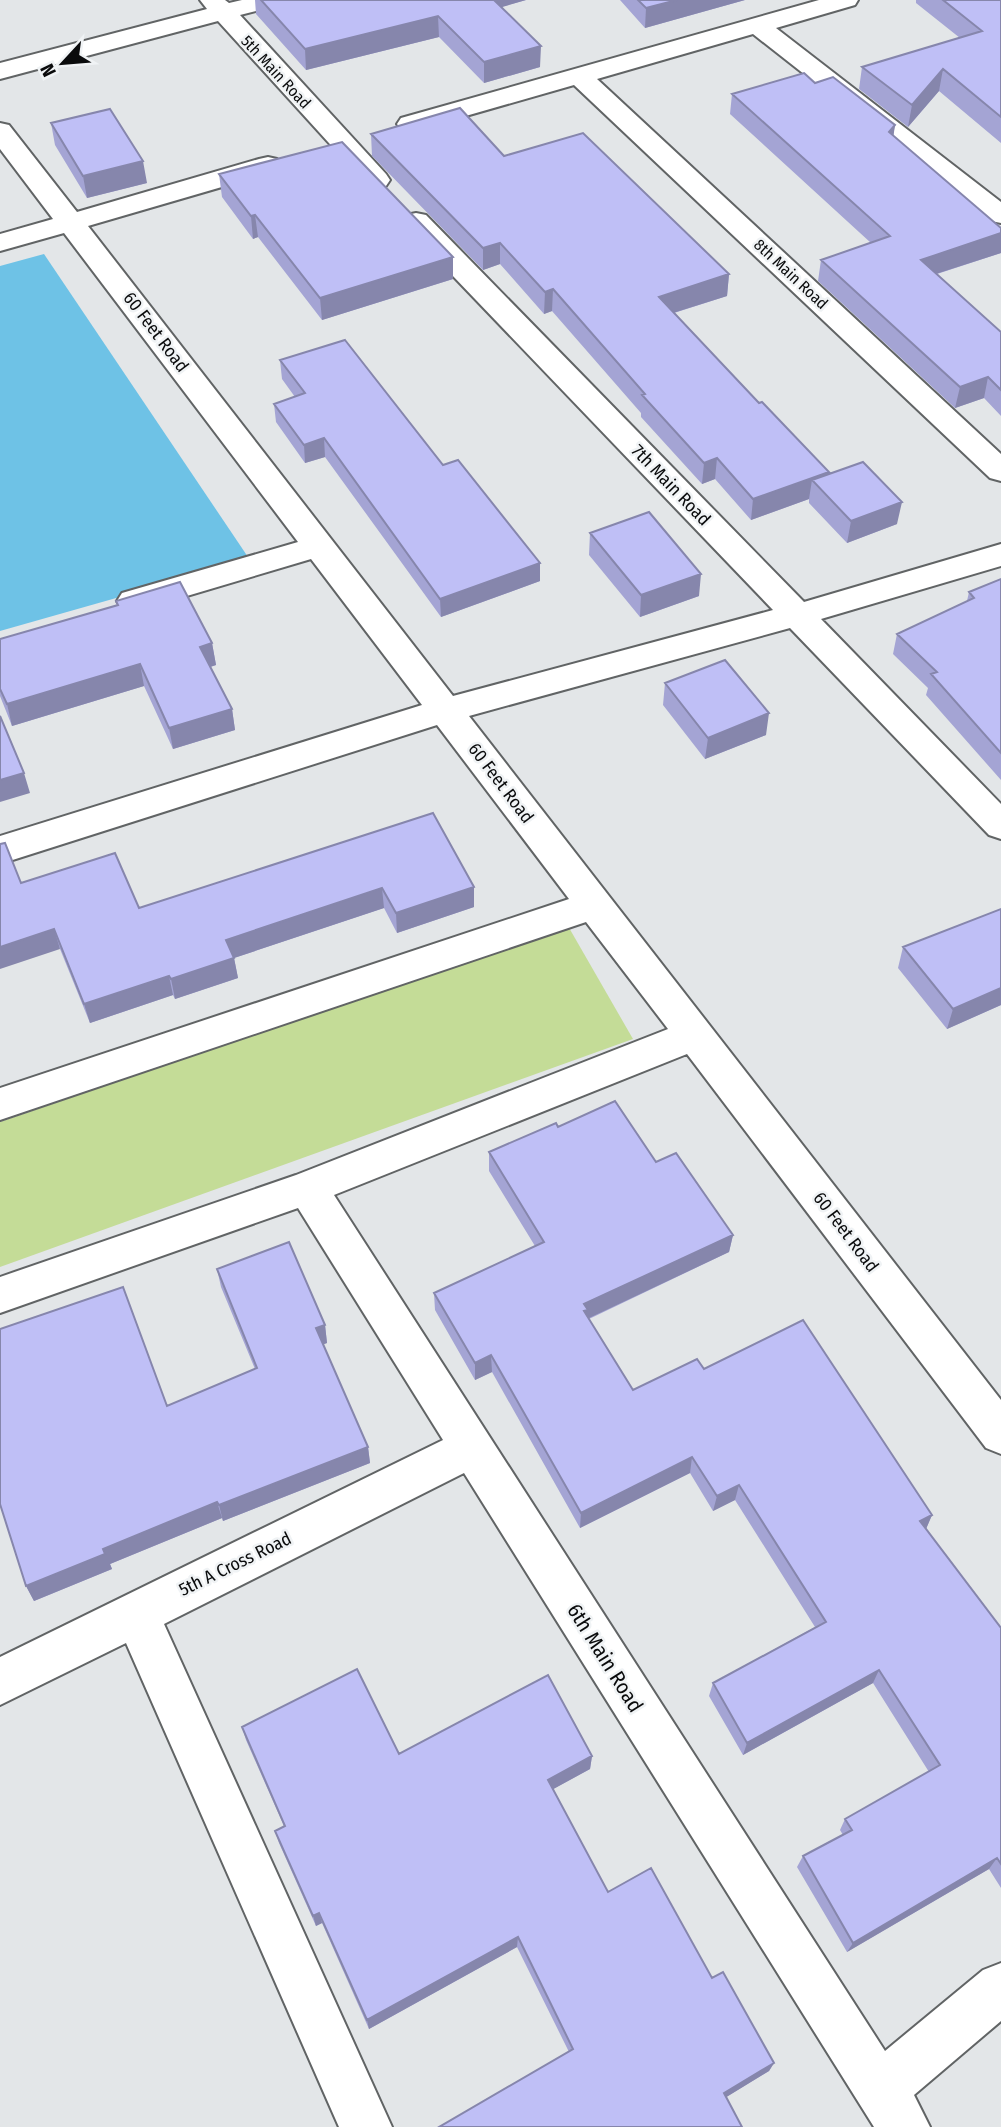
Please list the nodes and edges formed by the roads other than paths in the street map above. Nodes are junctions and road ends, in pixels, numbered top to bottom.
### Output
1 (270, 0) edge
2 (846, 0) edge
3 (217, 6) edge
4 (758, 26) junction
5 (0, 71) edge
6 (580, 77) junction
7 (0, 131) edge
8 (352, 140) junction
9 (290, 158) edge
10 (1001, 215) edge
11 (72, 223) junction
12 (0, 243) edge
13 (1001, 471) edge
14 (320, 546) junction
15 (1001, 555) edge
16 (107, 608) edge
17 (797, 615) junction
18 (446, 710) junction
19 (1001, 826) edge
20 (0, 850) edge
21 (594, 905) junction
22 (695, 1035) junction
23 (0, 1104) edge
24 (306, 1188) junction
25 (0, 1295) edge
26 (1001, 1434) edge
27 (471, 1448) junction
28 (136, 1613) junction
29 (0, 1682) edge
30 (1001, 1988) edge
31 (892, 2108) edge
32 (366, 2127) edge

1 - 3 street
2 - 4 street
3 - 5 street
3 - 8 street, 5th Main Road
4 - 6 street
4 - 10 street
6 - 8 street
6 - 13 street, 8th Main Road
7 - 11 street, 60 Feet Road
8 - 17 street, 7th Main Road
9 - 11 street
11 - 12 street
11 - 14 street, 60 Feet Road
14 - 16 street
14 - 18 street, 60 Feet Road
15 - 17 street
17 - 18 street
17 - 19 street, 7th Main Road
18 - 20 street
18 - 21 street, 60 Feet Road
21 - 22 street, 60 Feet Road
21 - 23 street
22 - 24 street
22 - 26 street, 60 Feet Road
24 - 25 street
24 - 27 street, 6th Main Road
27 - 28 street, 5th A Cross Road
27 - 31 street, 6th Main Road
28 - 29 street, 5th A Cross Road
28 - 32 street
30 - 31 street

